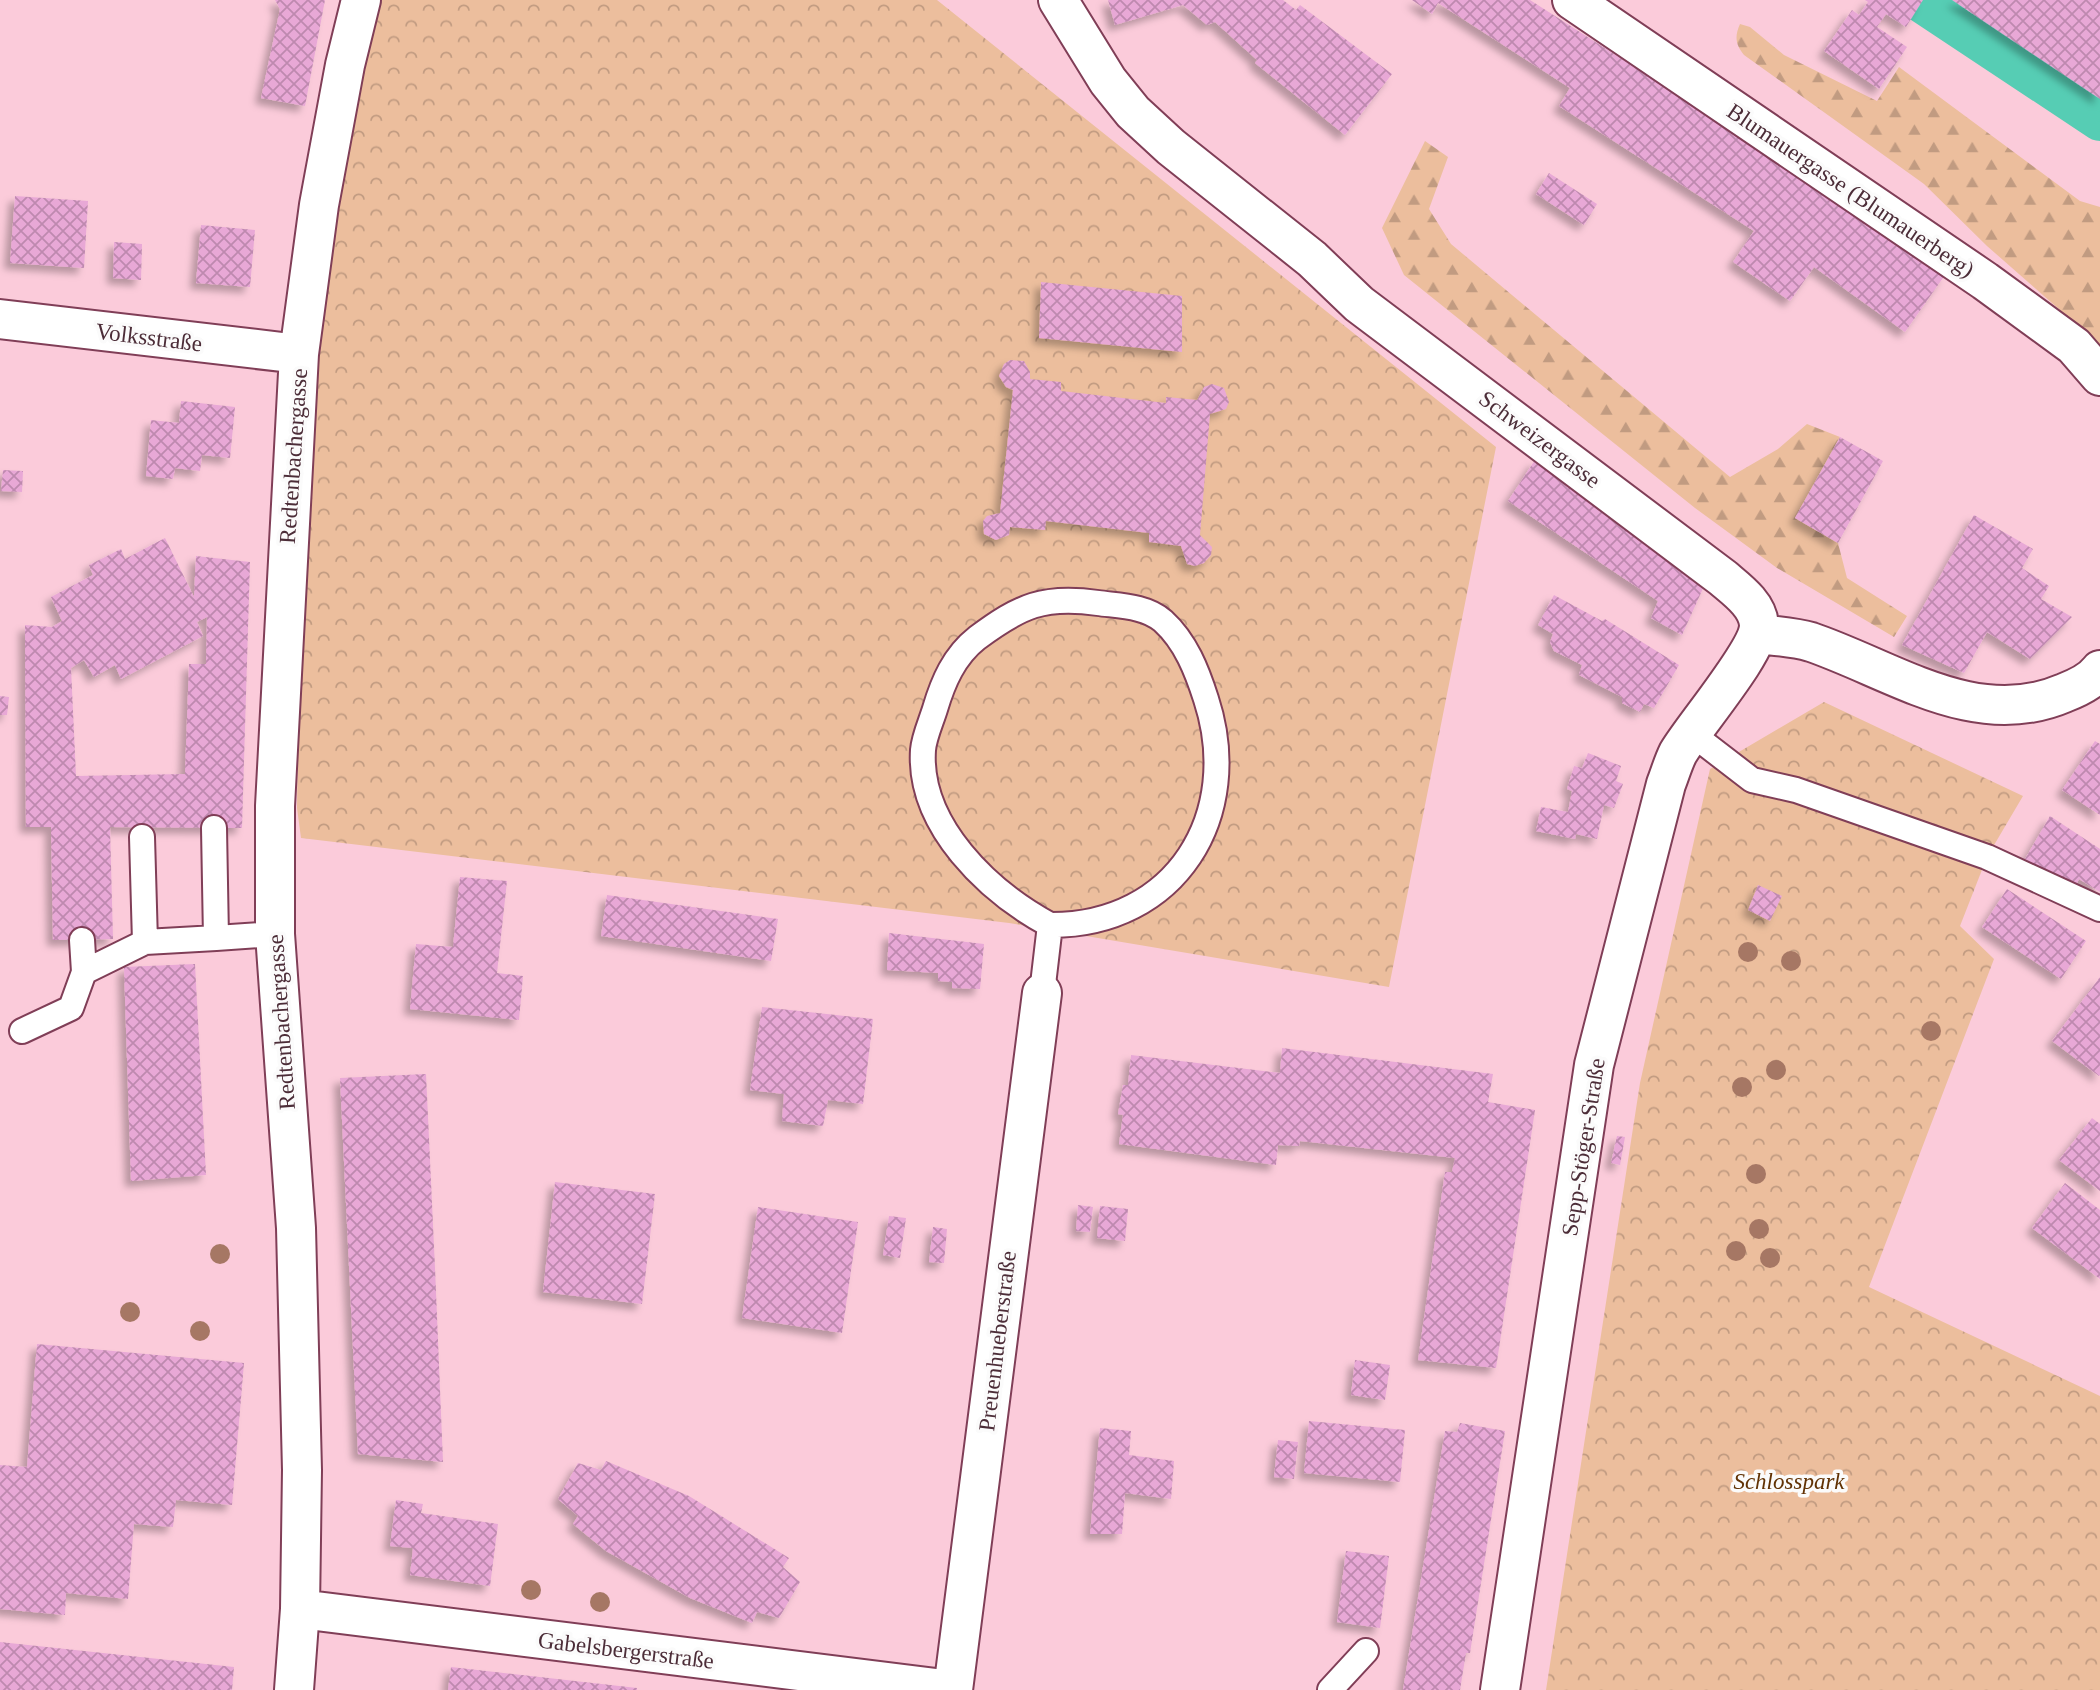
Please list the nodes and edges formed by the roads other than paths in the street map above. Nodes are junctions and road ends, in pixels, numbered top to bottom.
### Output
1 (361, 0) edge
2 (1058, 0) edge
3 (1591, 5) edge
4 (0, 319) edge
5 (299, 355) junction
6 (2100, 376) edge
7 (1758, 634) junction
8 (2099, 675) edge
9 (1691, 733) junction
10 (214, 828) dead end
11 (142, 837) dead end
12 (2100, 909) edge
13 (1050, 925) junction
14 (275, 933) junction
15 (216, 938) junction
16 (82, 940) dead end
17 (145, 942) junction
18 (84, 972) junction
19 (1042, 993) joint
20 (22, 1031) dead end
21 (300, 1609) junction
22 (1366, 1651) dead end
23 (294, 1690) edge
24 (953, 1690) edge
25 (1330, 1690) edge
26 (1500, 1690) edge

1 - 5 street, Redtenbachergasse
2 - 7 street, Schweizergasse
3 - 6 street, Blumauergasse (Blumauerberg)
4 - 5 street, Volksstraße
5 - 14 street, Redtenbachergasse
7 - 8 street
7 - 9 street, Sepp-Stöger-Straße
9 - 12 lane
9 - 26 street, Sepp-Stöger-Straße
10 - 15 lane
11 - 17 lane
13 - 13 lane
13 - 19 lane
14 - 15 lane
14 - 21 street, Redtenbachergasse
15 - 17 lane
16 - 18 lane
17 - 18 lane
18 - 20 lane
19 - 24 street, Preuenhueberstraße
21 - 23 street, Redtenbachergasse
21 - 24 street, Gabelsbergerstraße
22 - 25 lane

